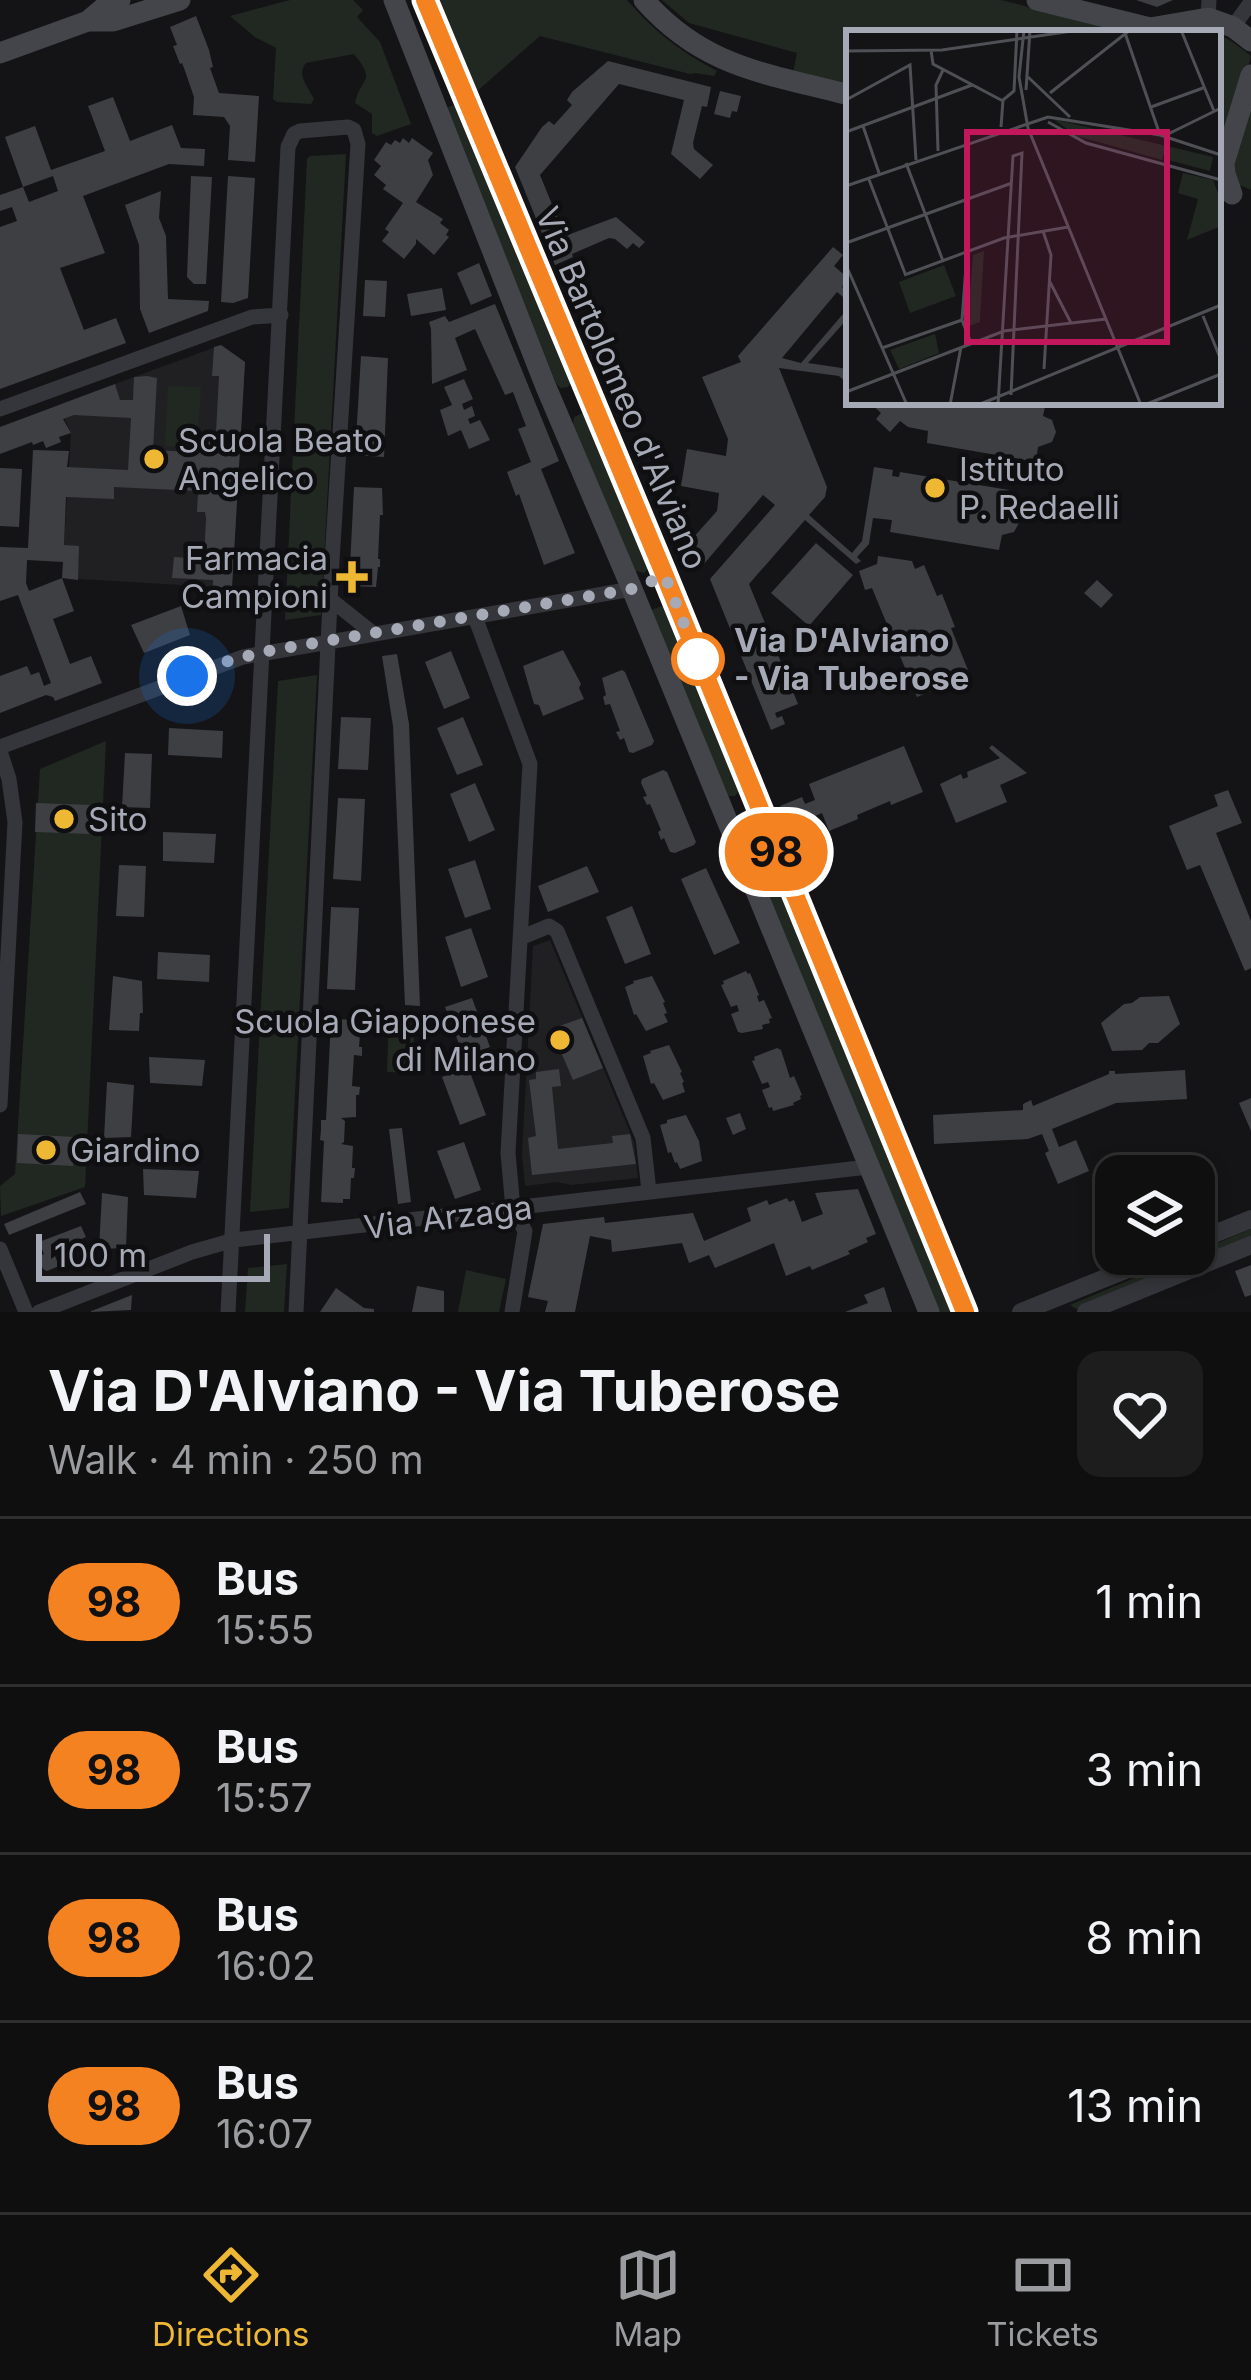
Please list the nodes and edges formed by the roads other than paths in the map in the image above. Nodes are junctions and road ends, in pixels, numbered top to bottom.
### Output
1 (120, 0) edge
2 (180, 0) edge
3 (644, 0) edge
4 (1037, 0) edge
5 (393, 2) edge
6 (1251, 2) edge
7 (428, 4) edge
8 (1209, 9) edge
9 (88, 21) junction
10 (1242, 34) edge
11 (0, 53) edge
12 (450, 61) junction
13 (423, 72) junction
14 (1251, 75) edge
15 (463, 90) junction
16 (846, 93) edge
17 (436, 102) junction
18 (1234, 194) edge
19 (280, 315) junction
20 (587, 393) junction
21 (554, 406) junction
22 (0, 409) edge
23 (665, 576) junction
24 (632, 589) junction
25 (330, 598) junction
26 (475, 617) junction
27 (374, 634) junction
28 (330, 642) junction
29 (262, 652) junction
30 (0, 749) edge
31 (756, 803) junction
32 (725, 817) junction
33 (520, 938) junction
34 (0, 1105) edge
35 (868, 1167) junction
36 (650, 1191) junction
37 (513, 1209) junction
38 (1251, 1219) edge
39 (300, 1234) junction
40 (1215, 1234) edge
41 (234, 1240) junction
42 (1251, 1245) edge
43 (0, 1249) edge
44 (1113, 1275) edge
45 (26, 1312) edge
46 (39, 1312) edge
47 (228, 1312) edge
48 (296, 1312) edge
49 (512, 1312) edge
50 (928, 1312) edge
51 (964, 1312) edge
52 (1021, 1312) edge
53 (1086, 1312) edge

1 - 9 main road
2 - 9 main road
3 - 16 main road
4 - 8 main road
5 - 13 main road, Via Bartolomeo d'Alviano
6 - 10 street
7 - 12 main road, Via Bartolomeo d'Alviano
8 - 10 main road
9 - 11 main road
12 - 13 main road
12 - 15 main road, Via Bartolomeo d'Alviano
13 - 17 main road, Via Bartolomeo d'Alviano
14 - 18 main road
15 - 17 main road
15 - 20 main road, Via Bartolomeo d'Alviano
17 - 21 main road, Via Bartolomeo d'Alviano
19 - 22 street
19 - 25 street
19 - 29 street
20 - 21 main road
20 - 23 main road, Via Bartolomeo d'Alviano
21 - 24 main road, Via Bartolomeo d'Alviano
23 - 24 main road
23 - 31 main road, Via Bartolomeo d'Alviano
24 - 26 street
24 - 32 main road, Via Bartolomeo d'Alviano
25 - 27 street
25 - 28 street
26 - 27 street
26 - 33 street
27 - 28 street
28 - 29 street
28 - 39 street
29 - 30 street
29 - 41 street
30 - 34 street
31 - 32 main road
31 - 51 main road, Via Bartolomeo d'Alviano
32 - 35 main road, Via Bartolomeo d'Alviano
33 - 36 street
33 - 37 street
35 - 36 street, Via Arzaga
35 - 50 main road, Via Bartolomeo d'Alviano
36 - 37 street, Via Arzaga
37 - 39 street, Via Arzaga
37 - 49 street
38 - 40 street
39 - 41 street, Via Arzaga
39 - 48 street
41 - 46 street, Via Arzaga
41 - 47 street
42 - 53 street
43 - 45 street
44 - 52 street

